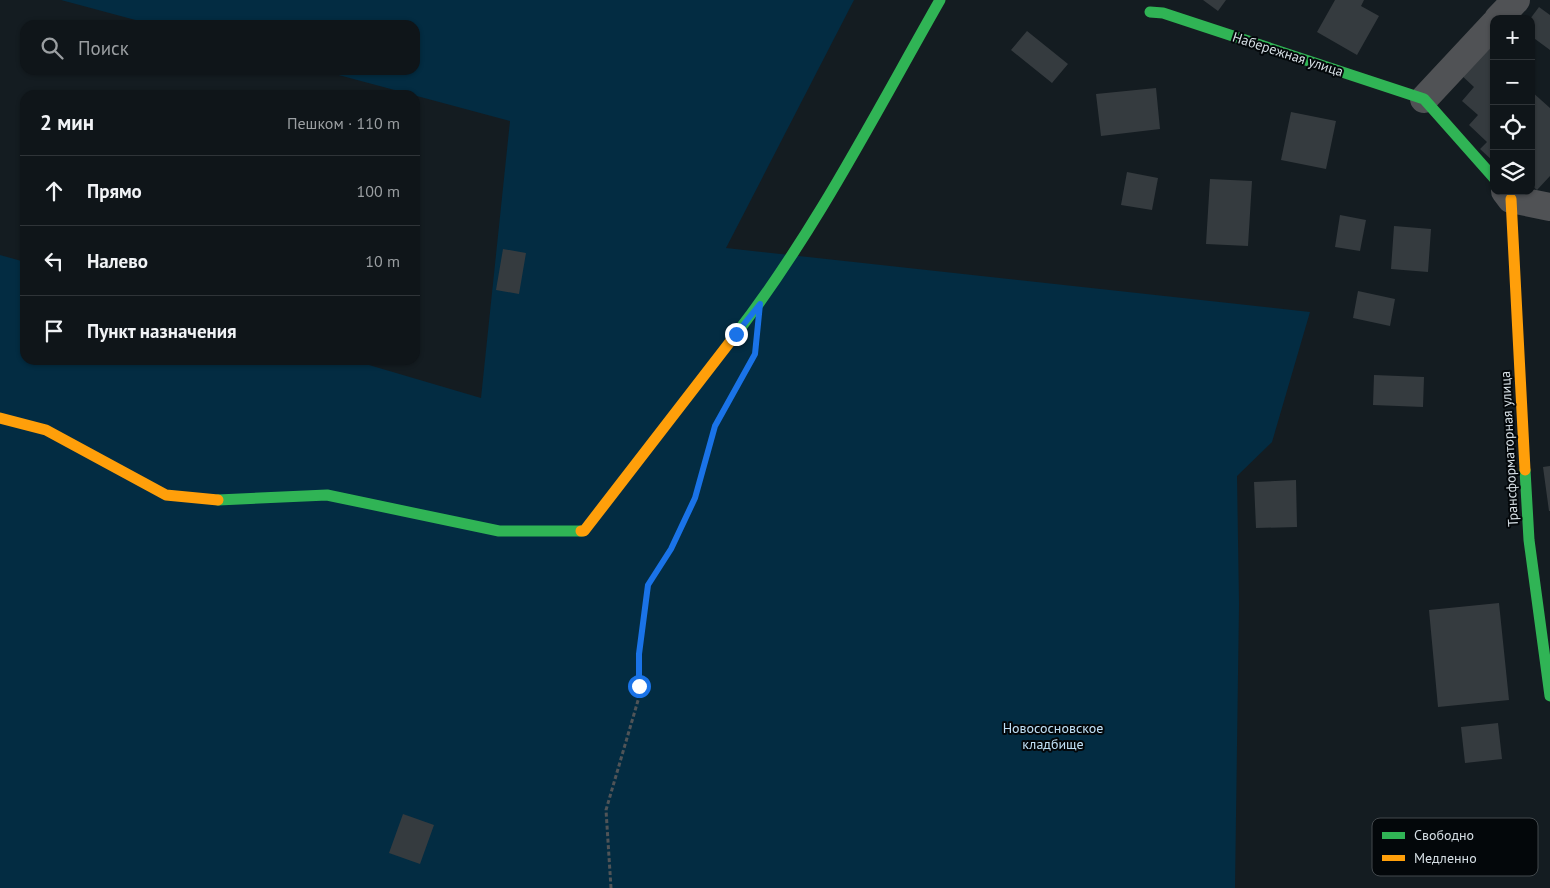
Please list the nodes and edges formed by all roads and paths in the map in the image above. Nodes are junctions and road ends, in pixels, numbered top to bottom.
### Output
1 (940, 0) edge
2 (1516, 0) edge
3 (1150, 12) dead end
4 (1502, 15) edge
5 (1490, 28) edge
6 (1424, 99) junction
7 (1490, 173) edge
8 (1508, 195) edge
9 (1550, 207) edge
10 (750, 362) dead end
11 (0, 418) edge
12 (1550, 696) edge
13 (611, 888) edge

1 - 11 street
2 - 4 street
3 - 6 street, Набережная улица
5 - 6 street
6 - 7 street
8 - 9 street
8 - 12 street, Трансформаторная улица
10 - 13 path

